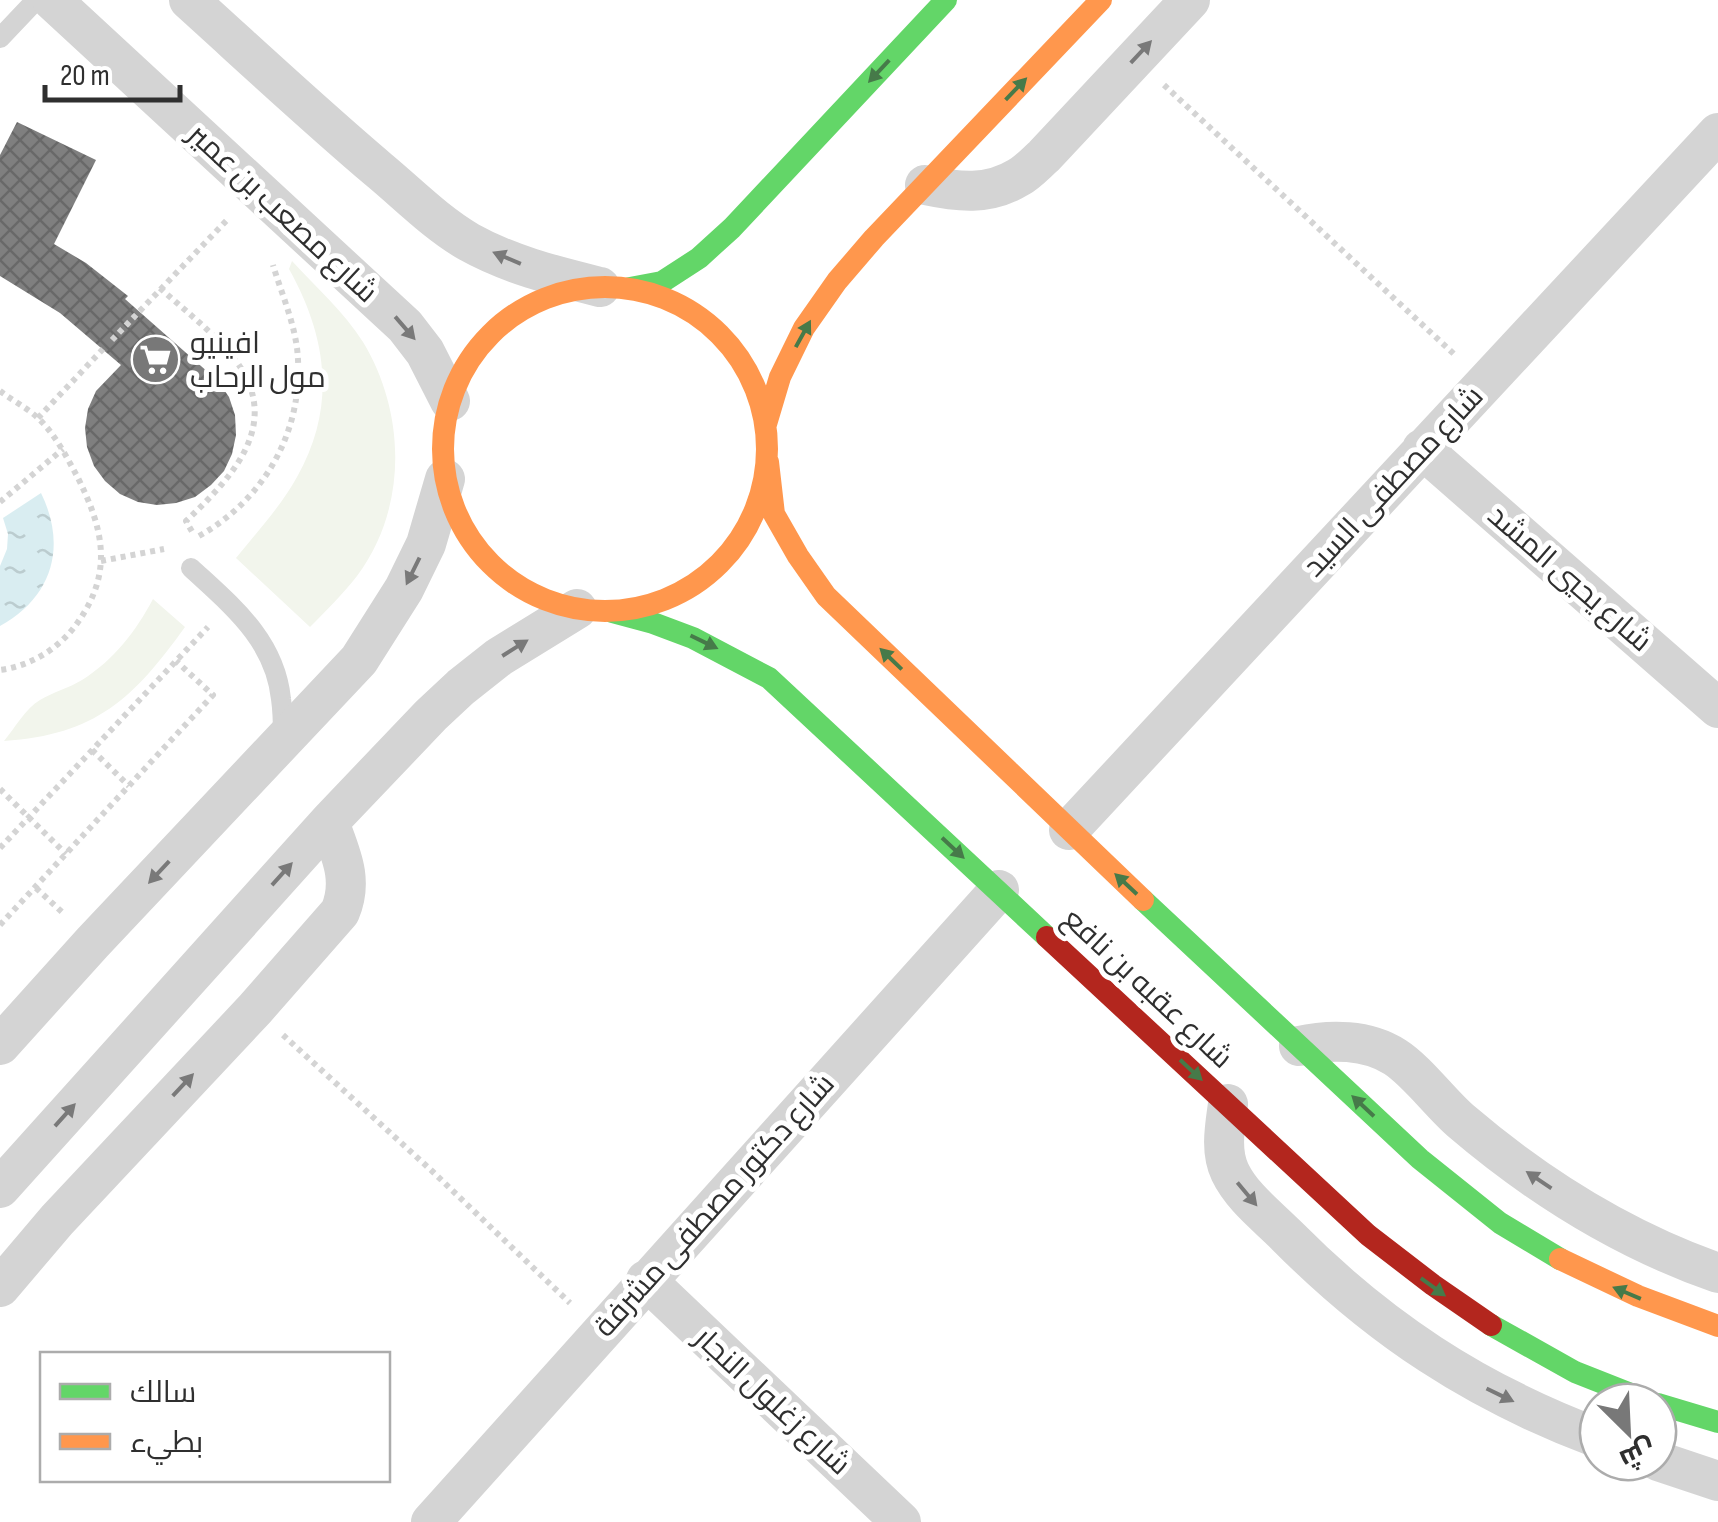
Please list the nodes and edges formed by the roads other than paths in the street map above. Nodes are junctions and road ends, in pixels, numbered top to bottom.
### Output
1 (36, 0) edge
2 (52, 0) edge
3 (189, 0) edge
4 (946, 0) edge
5 (1101, 0) edge
6 (1190, 0) edge
7 (0, 38) edge
8 (1718, 133) edge
9 (925, 185) junction
10 (615, 288) junction
11 (450, 401) junction
12 (766, 424) junction
13 (1422, 450) junction
14 (768, 462) junction
15 (445, 479) junction
16 (191, 568) dead end
17 (594, 610) junction
18 (1718, 708) edge
19 (283, 740) junction
20 (330, 822) junction
21 (1069, 830) junction
22 (999, 890) junction
23 (0, 1045) edge
24 (1299, 1046) junction
25 (1228, 1104) junction
26 (0, 1188) edge
27 (1718, 1273) edge
28 (646, 1280) junction
29 (0, 1287) edge
30 (1718, 1326) edge
31 (1601, 1382) edge
32 (1678, 1410) edge
33 (1718, 1422) edge
34 (1578, 1430) edge
35 (1678, 1467) edge
36 (1718, 1481) edge
37 (431, 1522) edge
38 (901, 1522) edge

1 - 7 lane
2 -> 11 street, شارع مصعب بن عمير
10 -> 3 street
4 -> 10 street
9 -> 5 street
9 -> 6 street
8 - 13 street, شارع مصطفى السيد
12 -> 9 street
10 - 11 street
10 - 12 street
11 - 15 street
12 - 14 street
13 - 18 street, شارع يحيي المشد
13 - 21 street, شارع مصطفى السيد
14 - 17 street
21 -> 14 street, شارع عقبه بن نافع
15 - 17 street
15 -> 19 street
16 - 19 lane
20 -> 17 street
17 -> 22 street, شارع عقبه بن نافع
19 -> 23 street
26 -> 20 street
29 -> 20 street
24 -> 21 street, شارع عقبه بن نافع
22 -> 25 street, شارع عقبه بن نافع
22 - 28 street, شارع دكتور مصطفى مشرفة
27 -> 24 street
30 -> 24 street, شارع عقبه بن نافع
25 -> 31 street, شارع عقبه بن نافع
25 -> 34 street
28 - 37 street, شارع دكتور مصطفى مشرفة
28 - 38 street, شارع زغلول النجار
32 - 33 street
35 - 36 street

